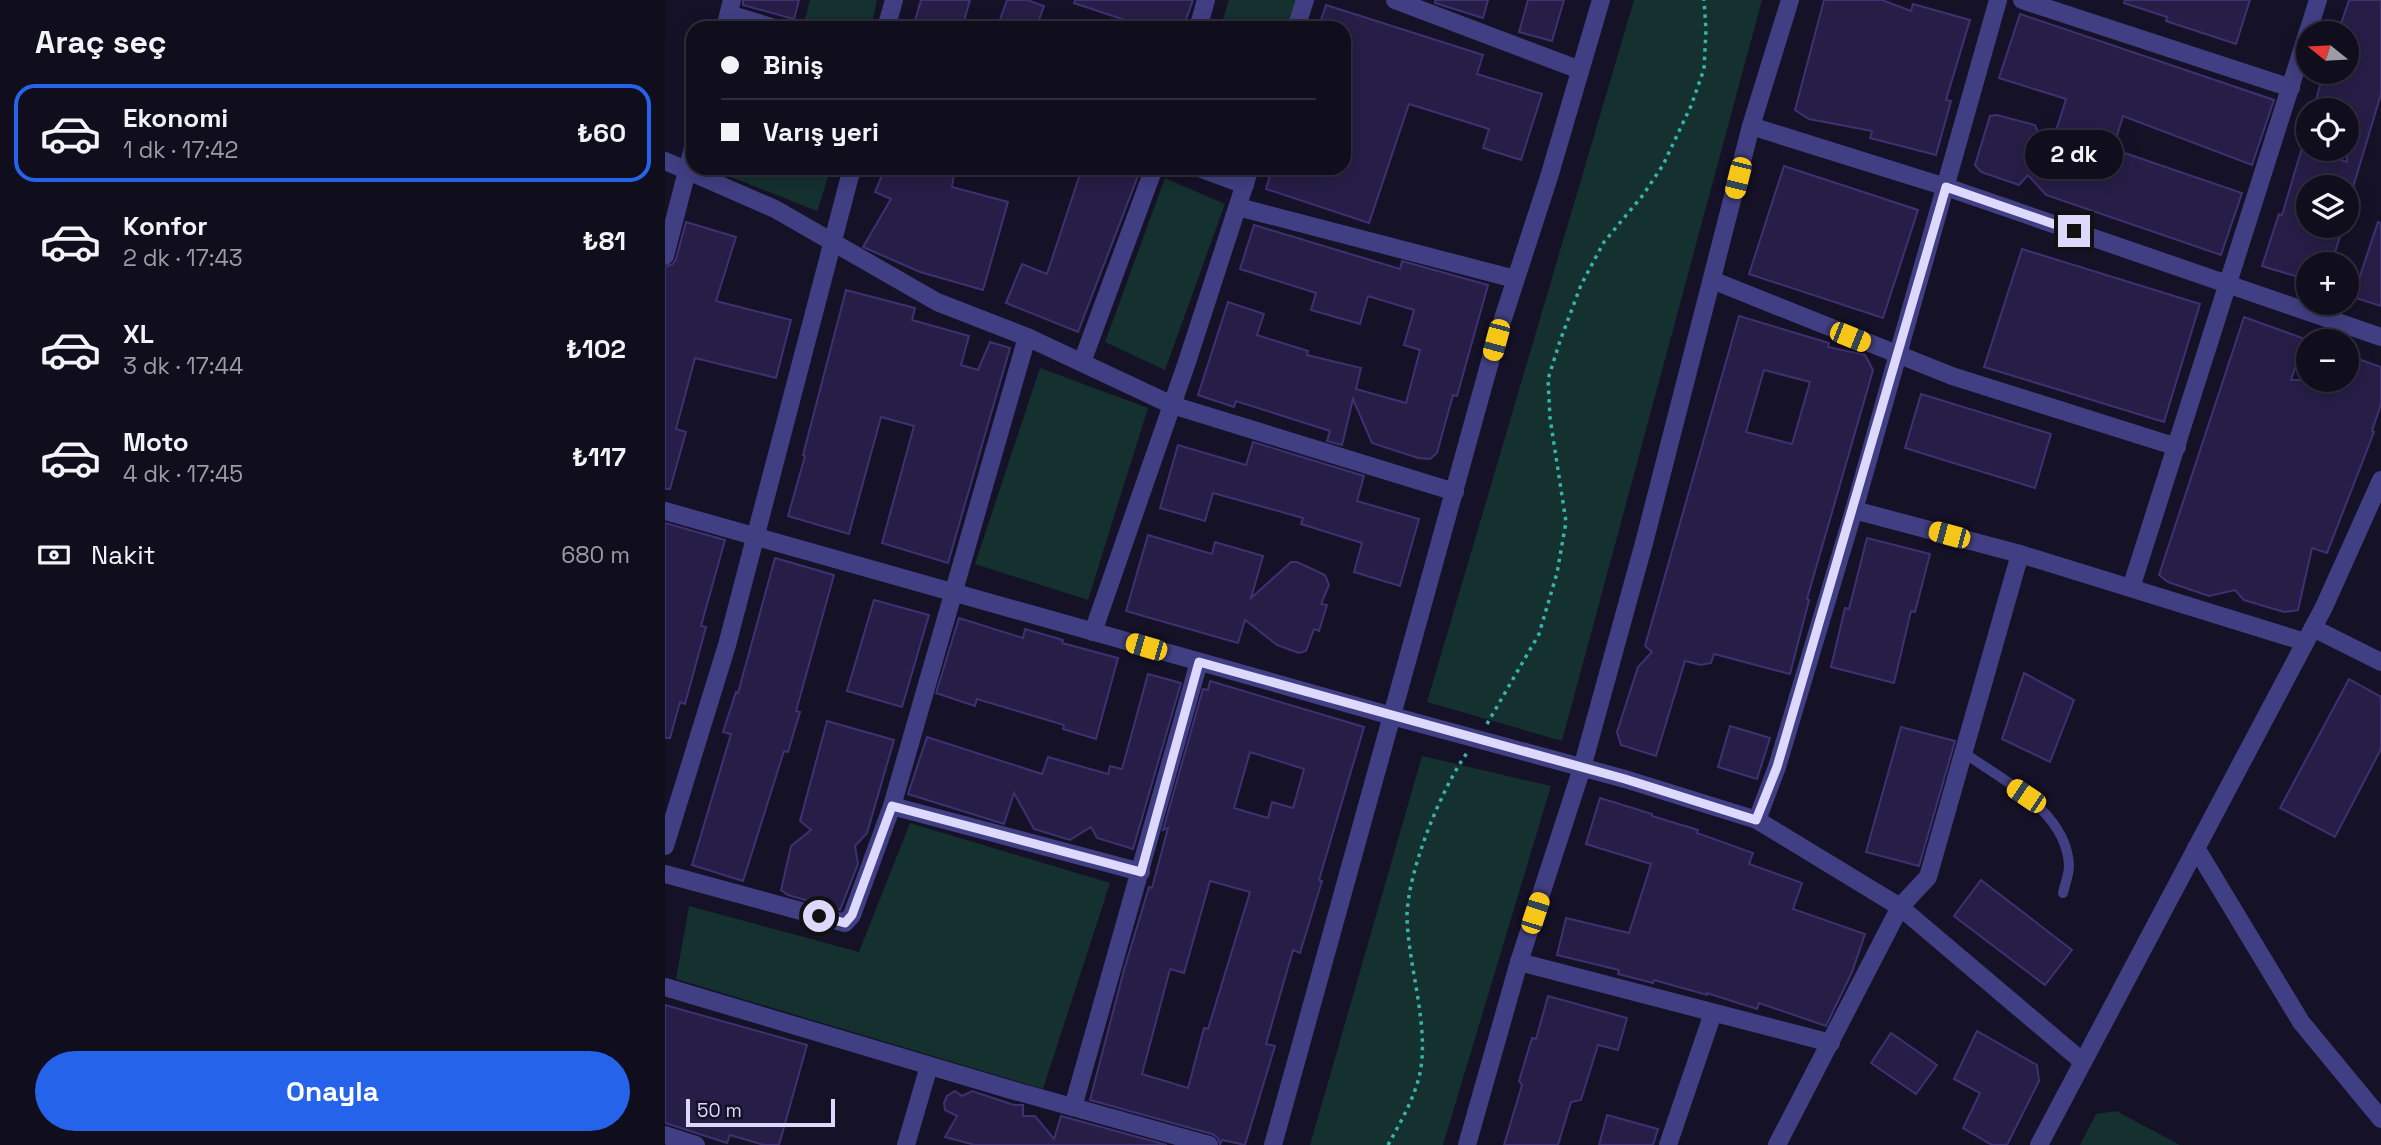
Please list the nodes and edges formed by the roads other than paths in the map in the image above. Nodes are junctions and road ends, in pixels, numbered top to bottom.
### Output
1 (894, 0) edge
2 (1206, 0) edge
3 (1305, 0) edge
4 (1395, 0) edge
5 (1601, 0) edge
6 (1790, 0) edge
7 (1998, 0) edge
8 (2022, 0) edge
9 (2318, 0) edge
10 (728, 14) edge
11 (752, 21) edge
12 (888, 21) edge
13 (1200, 21) edge
14 (1298, 21) edge
15 (1580, 70) junction
16 (2291, 89) junction
17 (1751, 126) junction
18 (665, 161) edge
19 (686, 169) edge
20 (686, 173) edge
21 (700, 175) edge
22 (850, 175) edge
23 (1151, 175) edge
24 (1248, 177) edge
25 (1946, 187) junction
26 (1238, 207) junction
27 (834, 241) junction
28 (665, 256) edge
29 (1515, 279) junction
30 (1712, 280) junction
31 (2227, 283) junction
32 (1027, 337) junction
33 (2381, 337) edge
34 (1896, 355) junction
35 (1082, 362) junction
36 (1173, 405) junction
37 (2177, 447) junction
38 (2381, 480) edge
39 (1455, 492) junction
40 (1854, 510) junction
41 (665, 512) edge
42 (757, 537) junction
43 (2020, 554) junction
44 (2131, 589) junction
45 (954, 592) junction
46 (1093, 632) junction
47 (2309, 635) junction
48 (1199, 662) junction
49 (2381, 662) edge
50 (1392, 716) junction
51 (1963, 752) junction
52 (1582, 768) junction
53 (892, 806) junction
54 (1756, 820) junction
55 (665, 846) edge
56 (2196, 848) junction
57 (1141, 872) junction
58 (665, 874) edge
59 (2063, 893) dead end
60 (1900, 907) junction
61 (1519, 962) junction
62 (665, 987) edge
63 (1713, 1013) junction
64 (1831, 1043) junction
65 (2083, 1062) junction
66 (929, 1066) junction
67 (1073, 1107) junction
68 (2381, 1119) edge
69 (665, 1135) edge
70 (696, 1145) edge
71 (906, 1145) edge
72 (1209, 1145) edge
73 (1273, 1145) edge
74 (1467, 1145) edge
75 (1668, 1145) edge
76 (1777, 1145) edge
77 (2039, 1145) edge

1 - 12 street
2 - 13 street
3 - 14 street
4 - 15 street
5 - 15 street
6 - 17 street
7 - 25 street
8 - 16 street
9 - 16 street
10 - 11 street
15 - 29 street
16 - 31 street
17 - 25 street
17 - 30 street
18 - 19 street
20 - 28 street
21 - 27 street
22 - 27 street
23 - 35 street
24 - 26 street
25 - 31 street
25 - 34 street
26 - 29 street
26 - 36 street
27 - 32 street
27 - 42 street
29 - 39 street
30 - 34 street
30 - 52 street
31 - 33 street
31 - 37 street
32 - 35 street
32 - 45 street
34 - 37 street
34 - 40 street
35 - 36 street
36 - 39 street
36 - 46 street
37 - 44 street
38 - 47 street
39 - 50 street
40 - 43 street
40 - 54 street
41 - 42 street
42 - 45 street
42 - 55 street
43 - 44 street
43 - 51 street
44 - 47 street
45 - 46 street
45 - 53 street
46 - 48 street
47 - 49 street
47 - 56 street
48 - 50 street
48 - 57 street
50 - 52 street
50 - 73 street
51 - 59 lane
51 - 60 street
52 - 54 street
52 - 61 street
53 - 57 street
53 - 58 street
54 - 60 street
56 - 65 street
56 - 68 street
57 - 67 street
60 - 64 street
60 - 65 street
61 - 63 street
61 - 74 street
62 - 66 street
63 - 64 street
63 - 75 street
64 - 76 street
65 - 77 street
66 - 67 street
66 - 71 street
67 - 72 street
69 - 70 street

